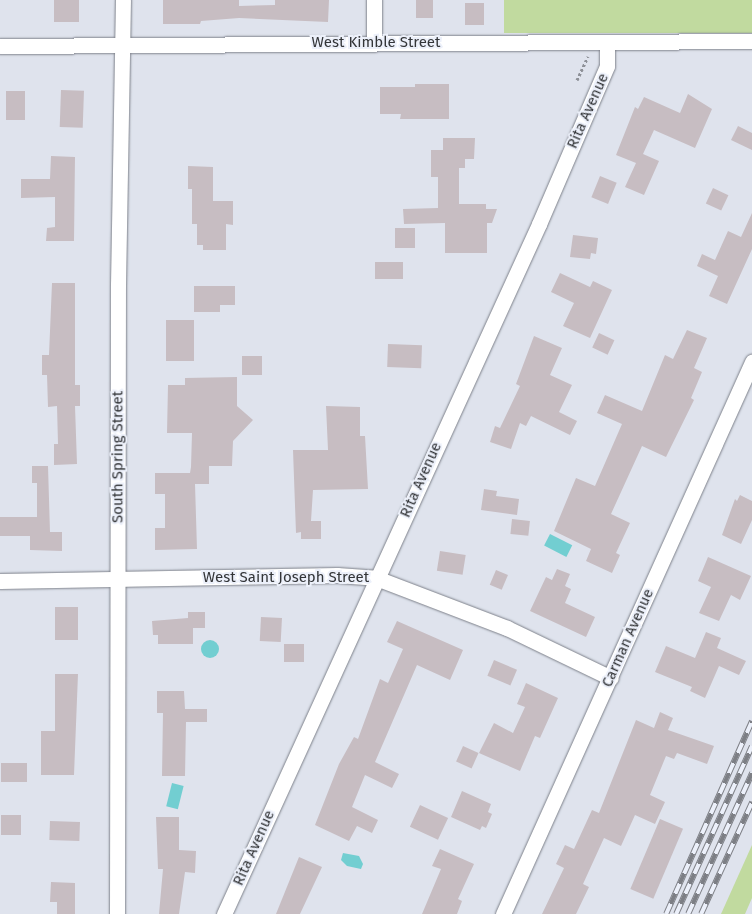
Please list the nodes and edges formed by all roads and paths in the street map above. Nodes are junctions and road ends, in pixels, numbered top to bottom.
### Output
1 (123, 0) edge
2 (374, 0) edge
3 (752, 41) edge
4 (606, 42) junction
5 (374, 43) junction
6 (121, 45) junction
7 (0, 46) edge
8 (588, 56) dead end
9 (577, 80) dead end
10 (752, 362) edge
11 (376, 578) junction
12 (117, 579) junction
13 (0, 581) edge
14 (611, 678) junction
15 (117, 914) edge
16 (224, 914) edge
17 (503, 914) edge

1 - 6 street, South Spring Street
2 - 5 street
3 - 4 street, West Kimble Street
4 - 5 street, West Kimble Street
4 - 11 street, Rita Avenue
5 - 6 street, West Kimble Street
6 - 7 street, West Kimble Street
6 - 12 street, South Spring Street
8 - 9 path
10 - 14 street, Carman Avenue
11 - 12 street, West Saint Joseph Street
11 - 14 street, West Saint Joseph Street
11 - 16 street, Rita Avenue
12 - 13 street, West Saint Joseph Street
12 - 15 street, South Spring Street
14 - 17 street, Carman Avenue

